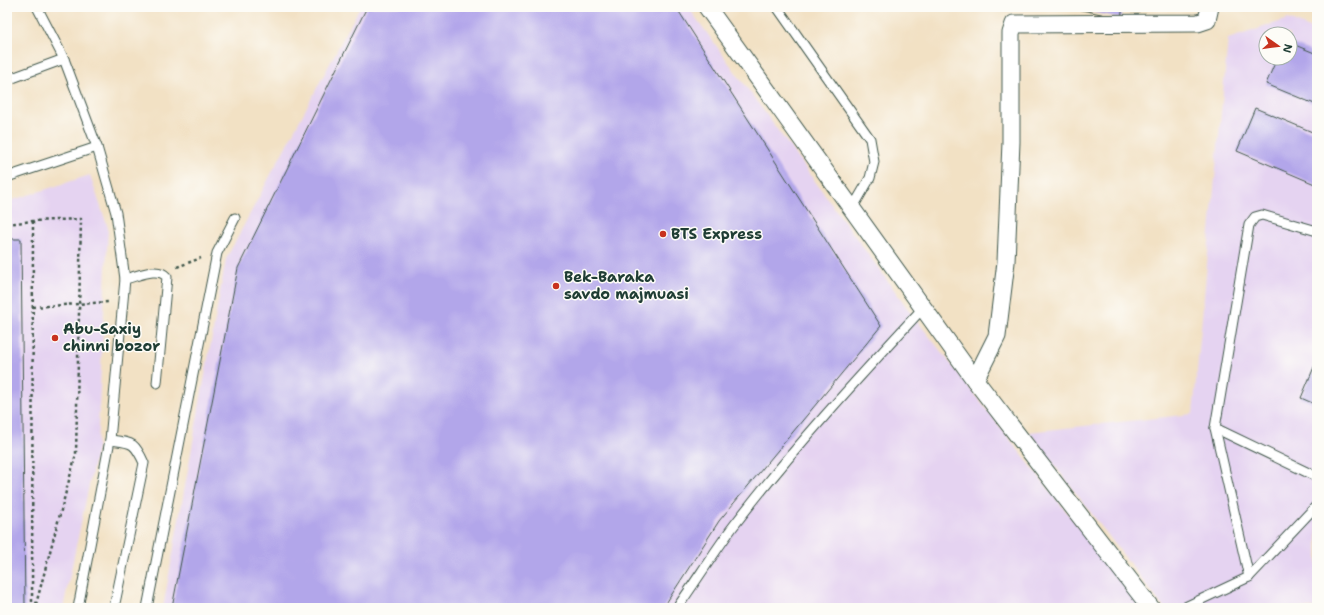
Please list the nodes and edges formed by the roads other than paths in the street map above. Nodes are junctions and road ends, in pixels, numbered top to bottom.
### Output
1 (37, 7) edge
2 (707, 7) edge
3 (777, 7) edge
4 (1210, 7) edge
5 (64, 59) junction
6 (7, 80) edge
7 (97, 147) junction
8 (7, 177) edge
9 (852, 209) junction
10 (235, 218) dead end
11 (1317, 231) edge
12 (125, 279) junction
13 (923, 308) junction
14 (975, 380) junction
15 (157, 383) dead end
16 (1215, 428) junction
17 (110, 440) junction
18 (1317, 477) edge
19 (1317, 505) edge
20 (1249, 577) junction
21 (78, 608) edge
22 (114, 608) edge
23 (147, 608) edge
24 (677, 608) edge
25 (1151, 608) edge
26 (1183, 608) edge

1 - 5 lane
2 - 9 street
3 - 9 lane
4 - 14 street
5 - 6 lane
5 - 7 lane
7 - 8 lane
7 - 12 lane
9 - 13 street
10 - 23 lane
11 - 16 lane
12 - 15 lane
12 - 17 lane
13 - 14 street
13 - 24 lane
14 - 25 street
16 - 18 lane
16 - 20 lane
17 - 21 lane
17 - 22 lane
19 - 20 lane
20 - 26 lane

